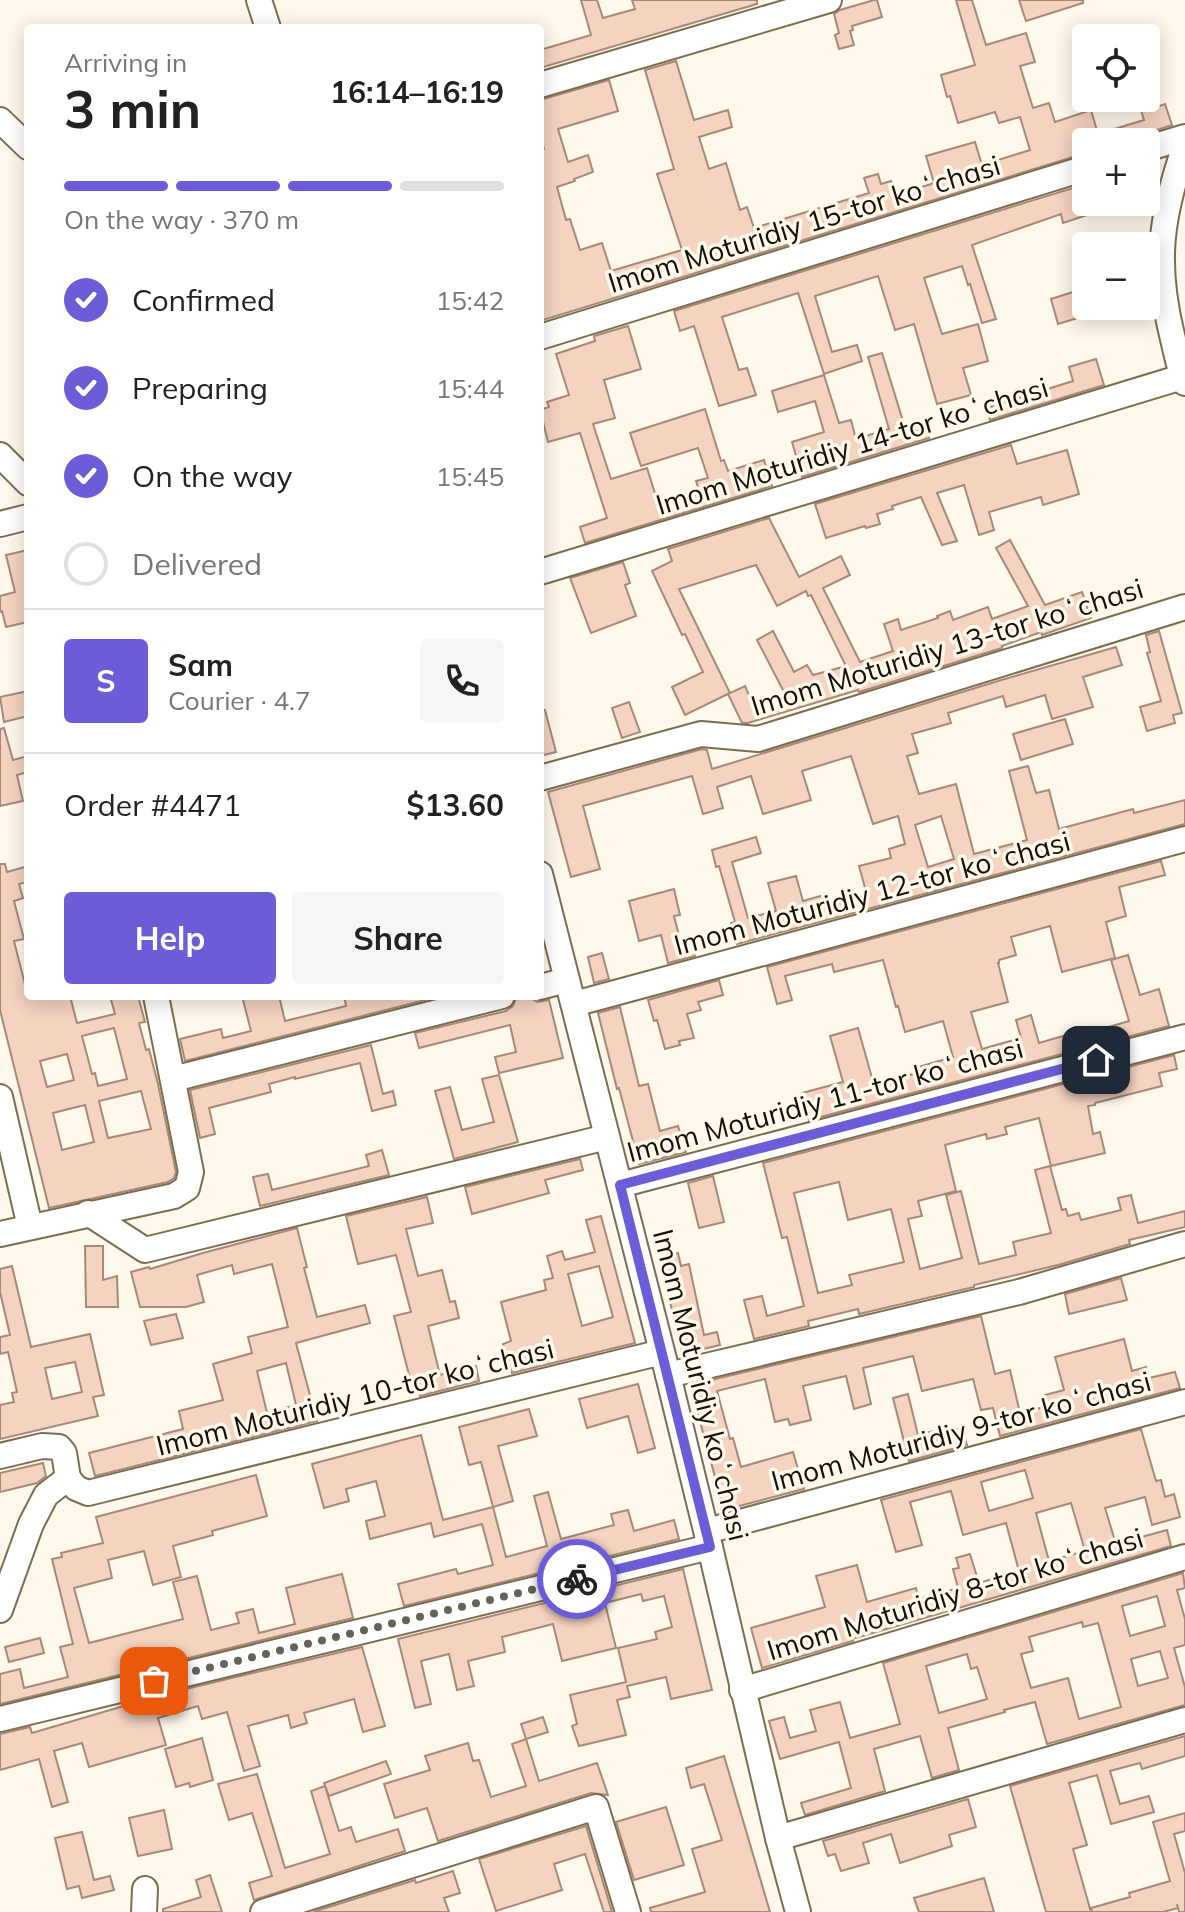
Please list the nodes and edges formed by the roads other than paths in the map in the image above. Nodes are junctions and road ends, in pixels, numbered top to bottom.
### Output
1 (259, 0) edge
2 (829, 0) edge
3 (267, 24) edge
4 (544, 84) edge
5 (0, 120) edge
6 (1185, 137) edge
7 (24, 143) edge
8 (1160, 145) edge
9 (1185, 146) edge
10 (1072, 172) edge
11 (544, 336) edge
12 (1184, 380) edge
13 (0, 455) edge
14 (24, 479) edge
15 (24, 518) edge
16 (0, 524) edge
17 (544, 571) edge
18 (1185, 607) edge
19 (544, 777) edge
20 (1185, 839) edge
21 (544, 890) edge
22 (567, 980) junction
23 (544, 986) edge
24 (157, 1000) edge
25 (486, 1000) edge
26 (574, 1004) junction
27 (1185, 1037) edge
28 (173, 1079) junction
29 (0, 1097) edge
30 (607, 1137) junction
31 (620, 1185) junction
32 (88, 1213) junction
33 (30, 1227) junction
34 (0, 1234) edge
35 (1185, 1244) edge
36 (665, 1364) junction
37 (1185, 1402) edge
38 (0, 1456) edge
39 (68, 1478) junction
40 (708, 1539) junction
41 (1185, 1557) edge
42 (0, 1610) edge
43 (742, 1690) junction
44 (0, 1719) edge
45 (1185, 1720) edge
46 (778, 1838) junction
47 (263, 1912) edge
48 (628, 1912) edge
49 (798, 1912) edge

1 - 3 street
2 - 4 street
5 - 7 street
6 - 8 street
9 - 12 street
10 - 11 street, Imom Moturidiy 15-tor koʻchasi
12 - 17 street, Imom Moturidiy 14-tor koʻchasi
13 - 14 street
15 - 16 street
18 - 19 street, Imom Moturidiy 13-tor koʻchasi
20 - 26 street, Imom Moturidiy 12-tor koʻchasi
21 - 22 street, Imom Moturidiy koʻchasi
22 - 23 street
22 - 26 street, Imom Moturidiy koʻchasi
24 - 28 street
25 - 28 street
26 - 30 street, Imom Moturidiy koʻchasi
27 - 31 street, Imom Moturidiy 11-tor koʻchasi
28 - 32 street
29 - 33 street
30 - 31 street, Imom Moturidiy koʻchasi
30 - 32 street, Imom Moturidiy 11-tor koʻchasi
31 - 36 street, Imom Moturidiy koʻchasi
32 - 33 street
33 - 34 street
35 - 36 street, Imom Moturidiy 10-tor koʻchasi
36 - 39 street, Imom Moturidiy 10-tor koʻchasi
36 - 40 street, Imom Moturidiy koʻchasi
37 - 40 street, Imom Moturidiy 9-tor koʻchasi
38 - 39 street
39 - 42 street
40 - 43 street, Imom Moturidiy koʻchasi
40 - 44 street, Imom Moturidiy 9-tor koʻchasi
41 - 43 street, Imom Moturidiy 8-tor koʻchasi
43 - 46 street, Imom Moturidiy koʻchasi
45 - 46 street
46 - 49 street, Imom Moturidiy koʻchasi
47 - 48 street

